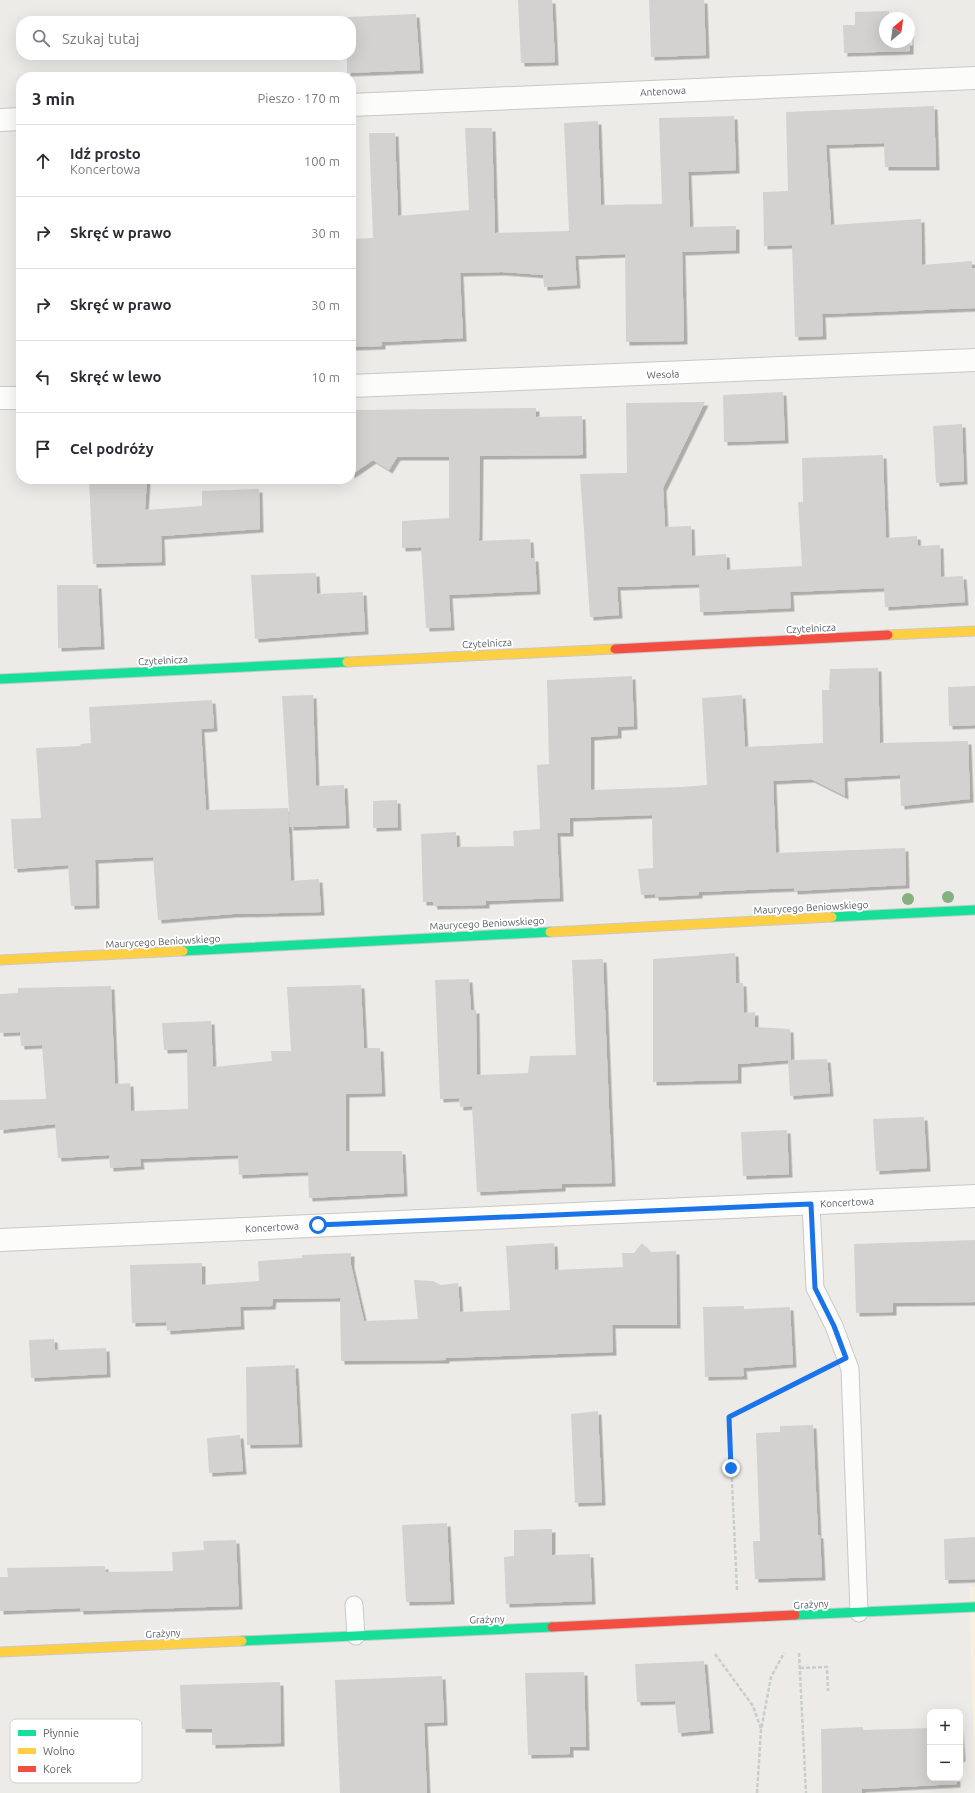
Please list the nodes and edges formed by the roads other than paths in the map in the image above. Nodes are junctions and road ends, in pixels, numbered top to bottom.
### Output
1 (975, 78) edge
2 (356, 105) edge
3 (16, 119) edge
4 (0, 120) edge
5 (975, 360) edge
6 (356, 386) edge
7 (0, 398) edge
8 (16, 398) edge
9 (975, 631) edge
10 (0, 679) edge
11 (975, 910) edge
12 (0, 960) edge
13 (975, 1196) edge
14 (811, 1204) junction
15 (0, 1240) edge
16 (354, 1605) dead end
17 (975, 1607) edge
18 (859, 1613) junction
19 (356, 1636) junction
20 (0, 1652) edge

1 - 2 street, Antenowa
3 - 4 street
5 - 6 street, Wesoła
7 - 8 street
9 - 10 street, Czytelnicza
11 - 12 street, Maurycego Beniowskiego
13 - 14 street, Koncertowa
14 - 15 street, Koncertowa
14 - 18 lane
16 - 19 lane
17 - 18 street, Grażyny
18 - 19 street, Grażyny
19 - 20 street, Grażyny

